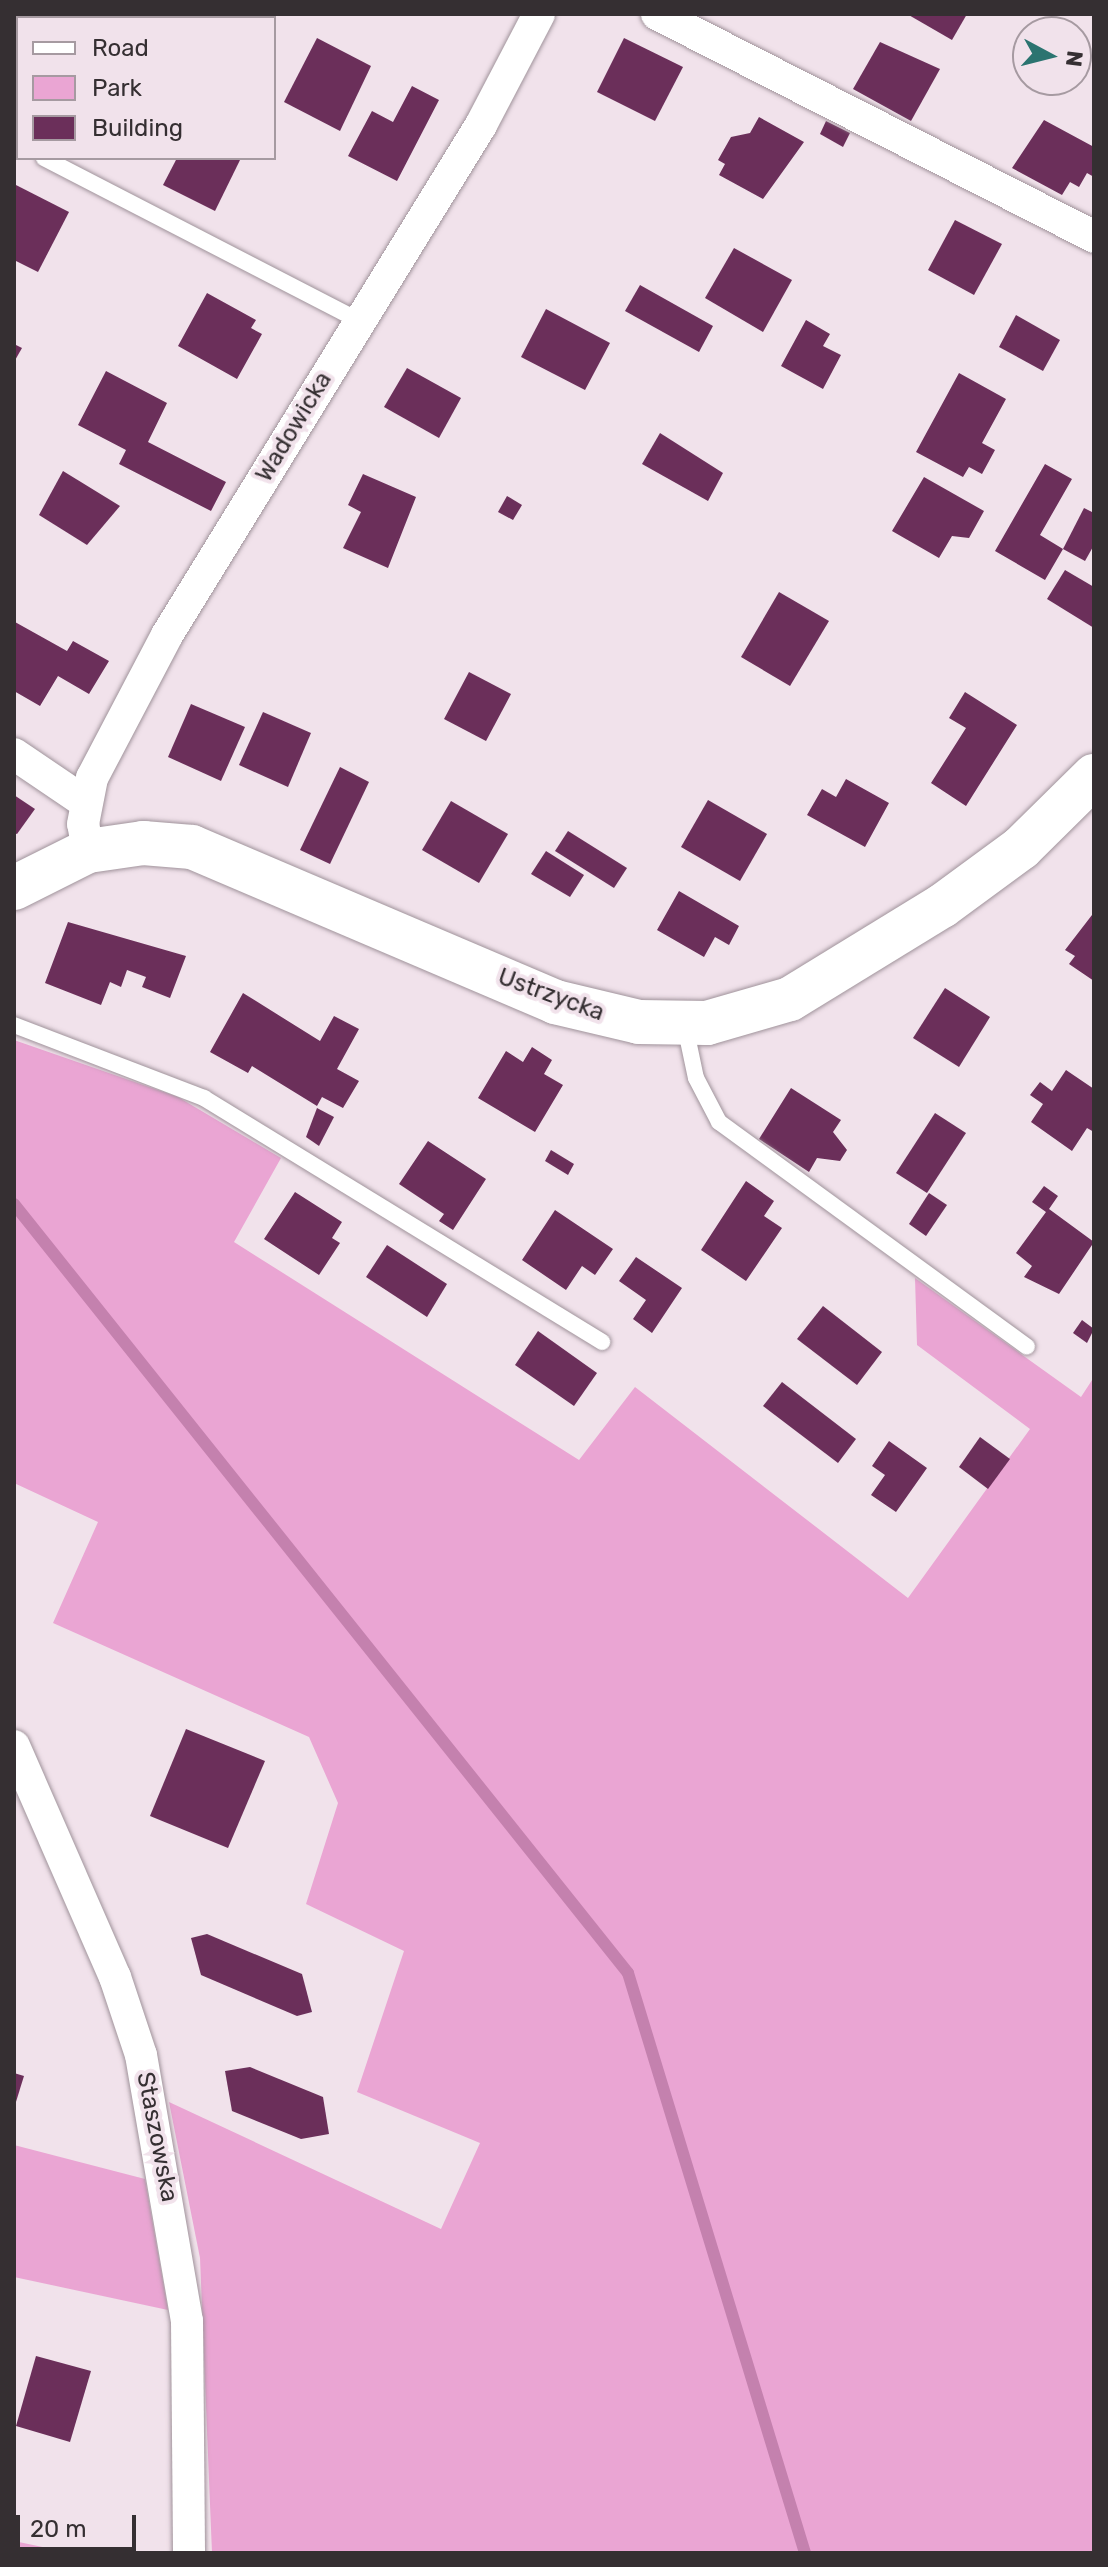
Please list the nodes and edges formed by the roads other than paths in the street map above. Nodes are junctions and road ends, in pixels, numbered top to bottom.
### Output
1 (539, 14) edge
2 (657, 14) edge
3 (48, 160) edge
4 (1094, 237) edge
5 (358, 320) junction
6 (14, 754) edge
7 (1094, 776) edge
8 (85, 802) junction
9 (88, 851) junction
10 (14, 888) edge
11 (685, 1024) junction
12 (14, 1025) edge
13 (602, 1342) dead end
14 (1027, 1347) dead end
15 (14, 1746) edge
16 (189, 2553) edge

1 - 5 street, Wadowicka
2 - 4 street
3 - 5 lane
5 - 8 street, Wadowicka
6 - 8 street
7 - 11 street, Ustrzycka
8 - 9 street, Wadowicka
9 - 10 street, Ustrzycka
9 - 11 street, Ustrzycka
11 - 14 lane
12 - 13 lane
15 - 16 street, Staszowska

